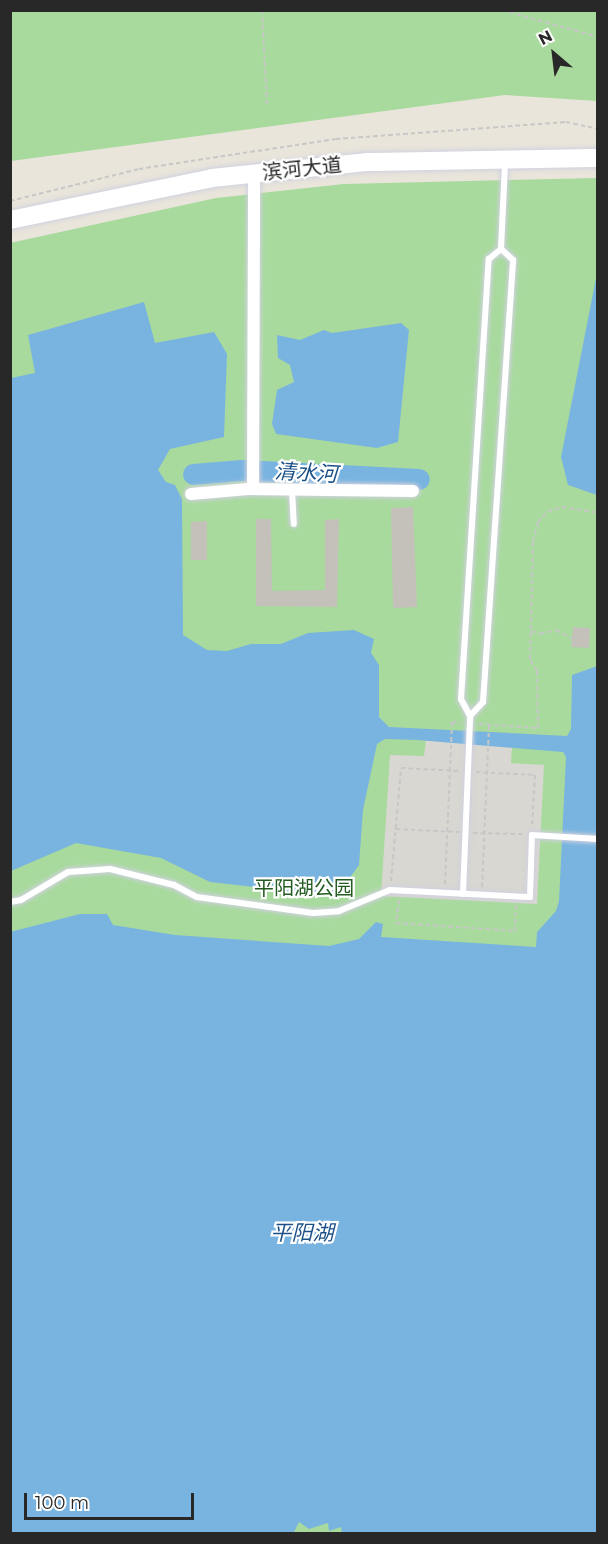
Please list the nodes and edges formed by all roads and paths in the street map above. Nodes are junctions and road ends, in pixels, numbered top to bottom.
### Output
1 (262, 10) edge
2 (502, 10) edge
3 (597, 37) edge
4 (267, 105) dead end
5 (597, 129) edge
6 (505, 158) junction
7 (597, 158) edge
8 (254, 174) junction
9 (10, 201) edge
10 (10, 220) edge
11 (501, 249) junction
12 (253, 489) junction
13 (292, 489) junction
14 (413, 491) dead end
15 (191, 494) dead end
16 (597, 513) edge
17 (294, 524) dead end
18 (531, 631) junction
19 (572, 638) dead end
20 (470, 720) junction
21 (489, 725) junction
22 (450, 770) junction
23 (468, 771) junction
24 (487, 772) junction
25 (532, 835) junction
26 (597, 839) edge
27 (390, 890) junction
28 (400, 891) junction
29 (445, 893) junction
30 (463, 894) junction
31 (482, 895) junction
32 (517, 896) junction
33 (10, 902) edge

1 - 4 path
2 - 3 path
5 - 9 path
6 - 7 main road, 滨河大道
6 - 8 main road, 滨河大道
6 - 11 lane
8 - 10 main road, 滨河大道
8 - 12 street
11 - 20 lane
11 - 20 lane
12 - 13 street
12 - 15 street
13 - 14 street
13 - 17 lane
16 - 18 path
18 - 19 path
18 - 21 path
20 - 21 path
20 - 22 path
20 - 23 lane
21 - 24 path
22 - 23 path
22 - 27 path
22 - 29 path
23 - 24 path
23 - 30 lane
24 - 25 path
24 - 31 path
25 - 26 lane
25 - 32 lane
27 - 28 lane
27 - 33 lane
28 - 29 lane
28 - 32 path
29 - 30 lane
30 - 31 lane
31 - 32 lane

